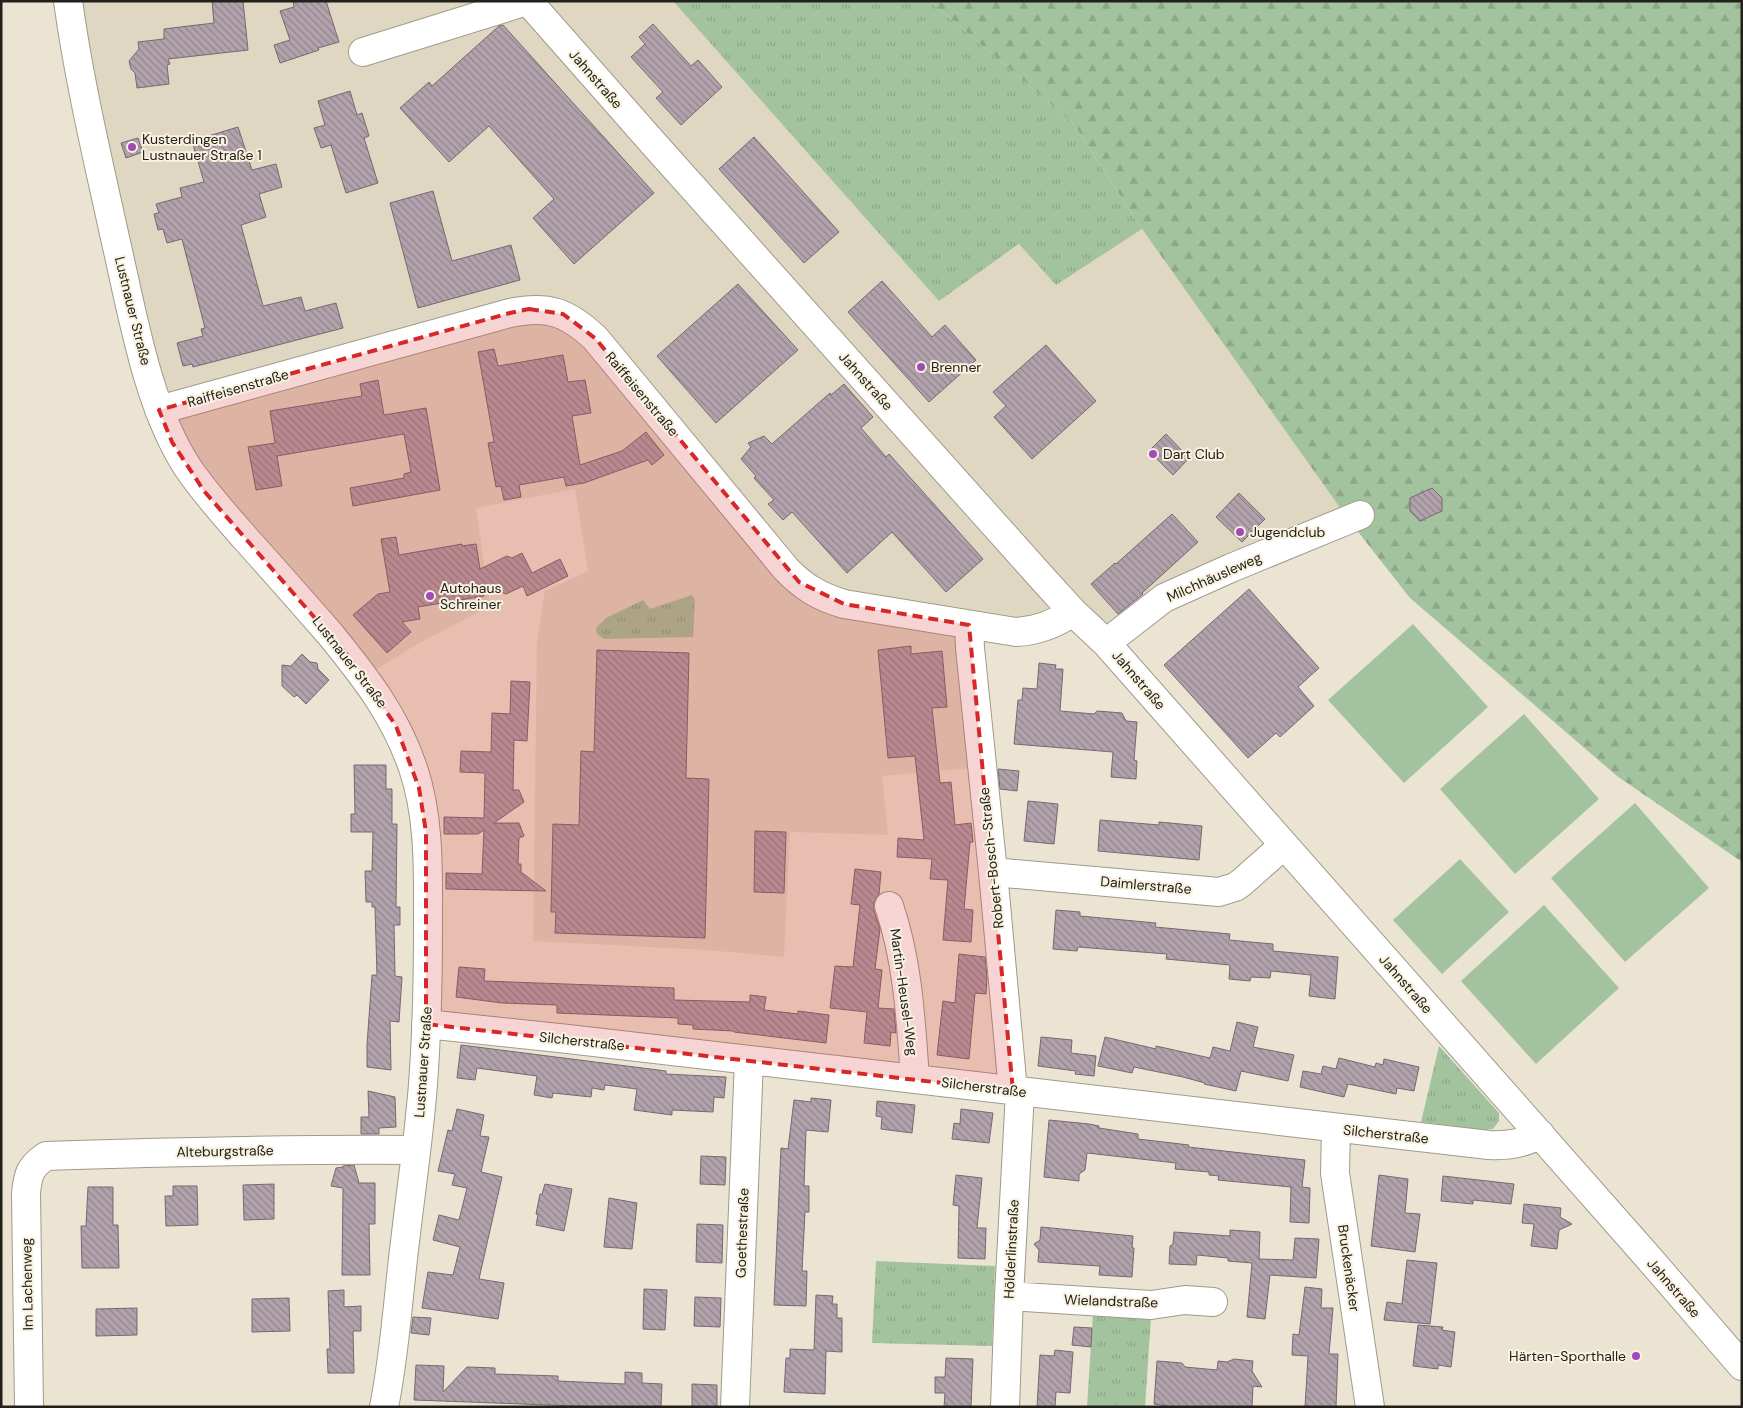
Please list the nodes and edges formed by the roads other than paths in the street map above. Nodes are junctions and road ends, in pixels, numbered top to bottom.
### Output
1 (68, 1) edge
2 (527, 1) edge
3 (363, 52) dead end
4 (159, 410) junction
5 (1360, 515) dead end
6 (1073, 612) junction
7 (969, 625) junction
8 (1106, 643) junction
9 (1284, 845) junction
10 (993, 872) junction
11 (889, 906) dead end
12 (426, 1024) junction
13 (749, 1060) junction
14 (916, 1079) junction
15 (1016, 1091) junction
16 (1336, 1128) junction
17 (1540, 1134) junction
18 (416, 1150) junction
19 (35, 1163) joint
20 (1009, 1296) junction
21 (1213, 1302) dead end
22 (1742, 1366) edge
23 (29, 1407) edge
24 (384, 1407) edge
25 (735, 1407) edge
26 (1005, 1407) edge
27 (1370, 1407) edge

1 - 4 street, Lustnauer Straße
2 - 3 street, Jahnstraße
2 - 6 street, Jahnstraße
4 - 7 street, Raiffeisenstraße
4 - 12 street, Lustnauer Straße
5 - 8 street, Milchhäusleweg
6 - 7 street, Raiffeisenstraße
6 - 8 street, Jahnstraße
7 - 10 street, Robert-Bosch-Straße
8 - 9 street, Jahnstraße
9 - 10 street, Daimlerstraße
9 - 17 street, Jahnstraße
10 - 15 street, Robert-Bosch-Straße
11 - 14 street, Martin-Heusel-Weg
12 - 13 street, Silcherstraße
12 - 18 street, Lustnauer Straße
13 - 14 street, Silcherstraße
13 - 25 street, Goethestraße
14 - 15 street, Silcherstraße
15 - 16 street, Silcherstraße
15 - 20 street, Hölderlinstraße
16 - 17 street, Silcherstraße
16 - 27 street, Bruckenäcker
17 - 22 street, Jahnstraße
18 - 19 street, Alteburgstraße
18 - 24 street, Lustnauer Straße
19 - 23 street, Im Lachenweg
20 - 21 street, Wielandstraße
20 - 26 street, Hölderlinstraße

